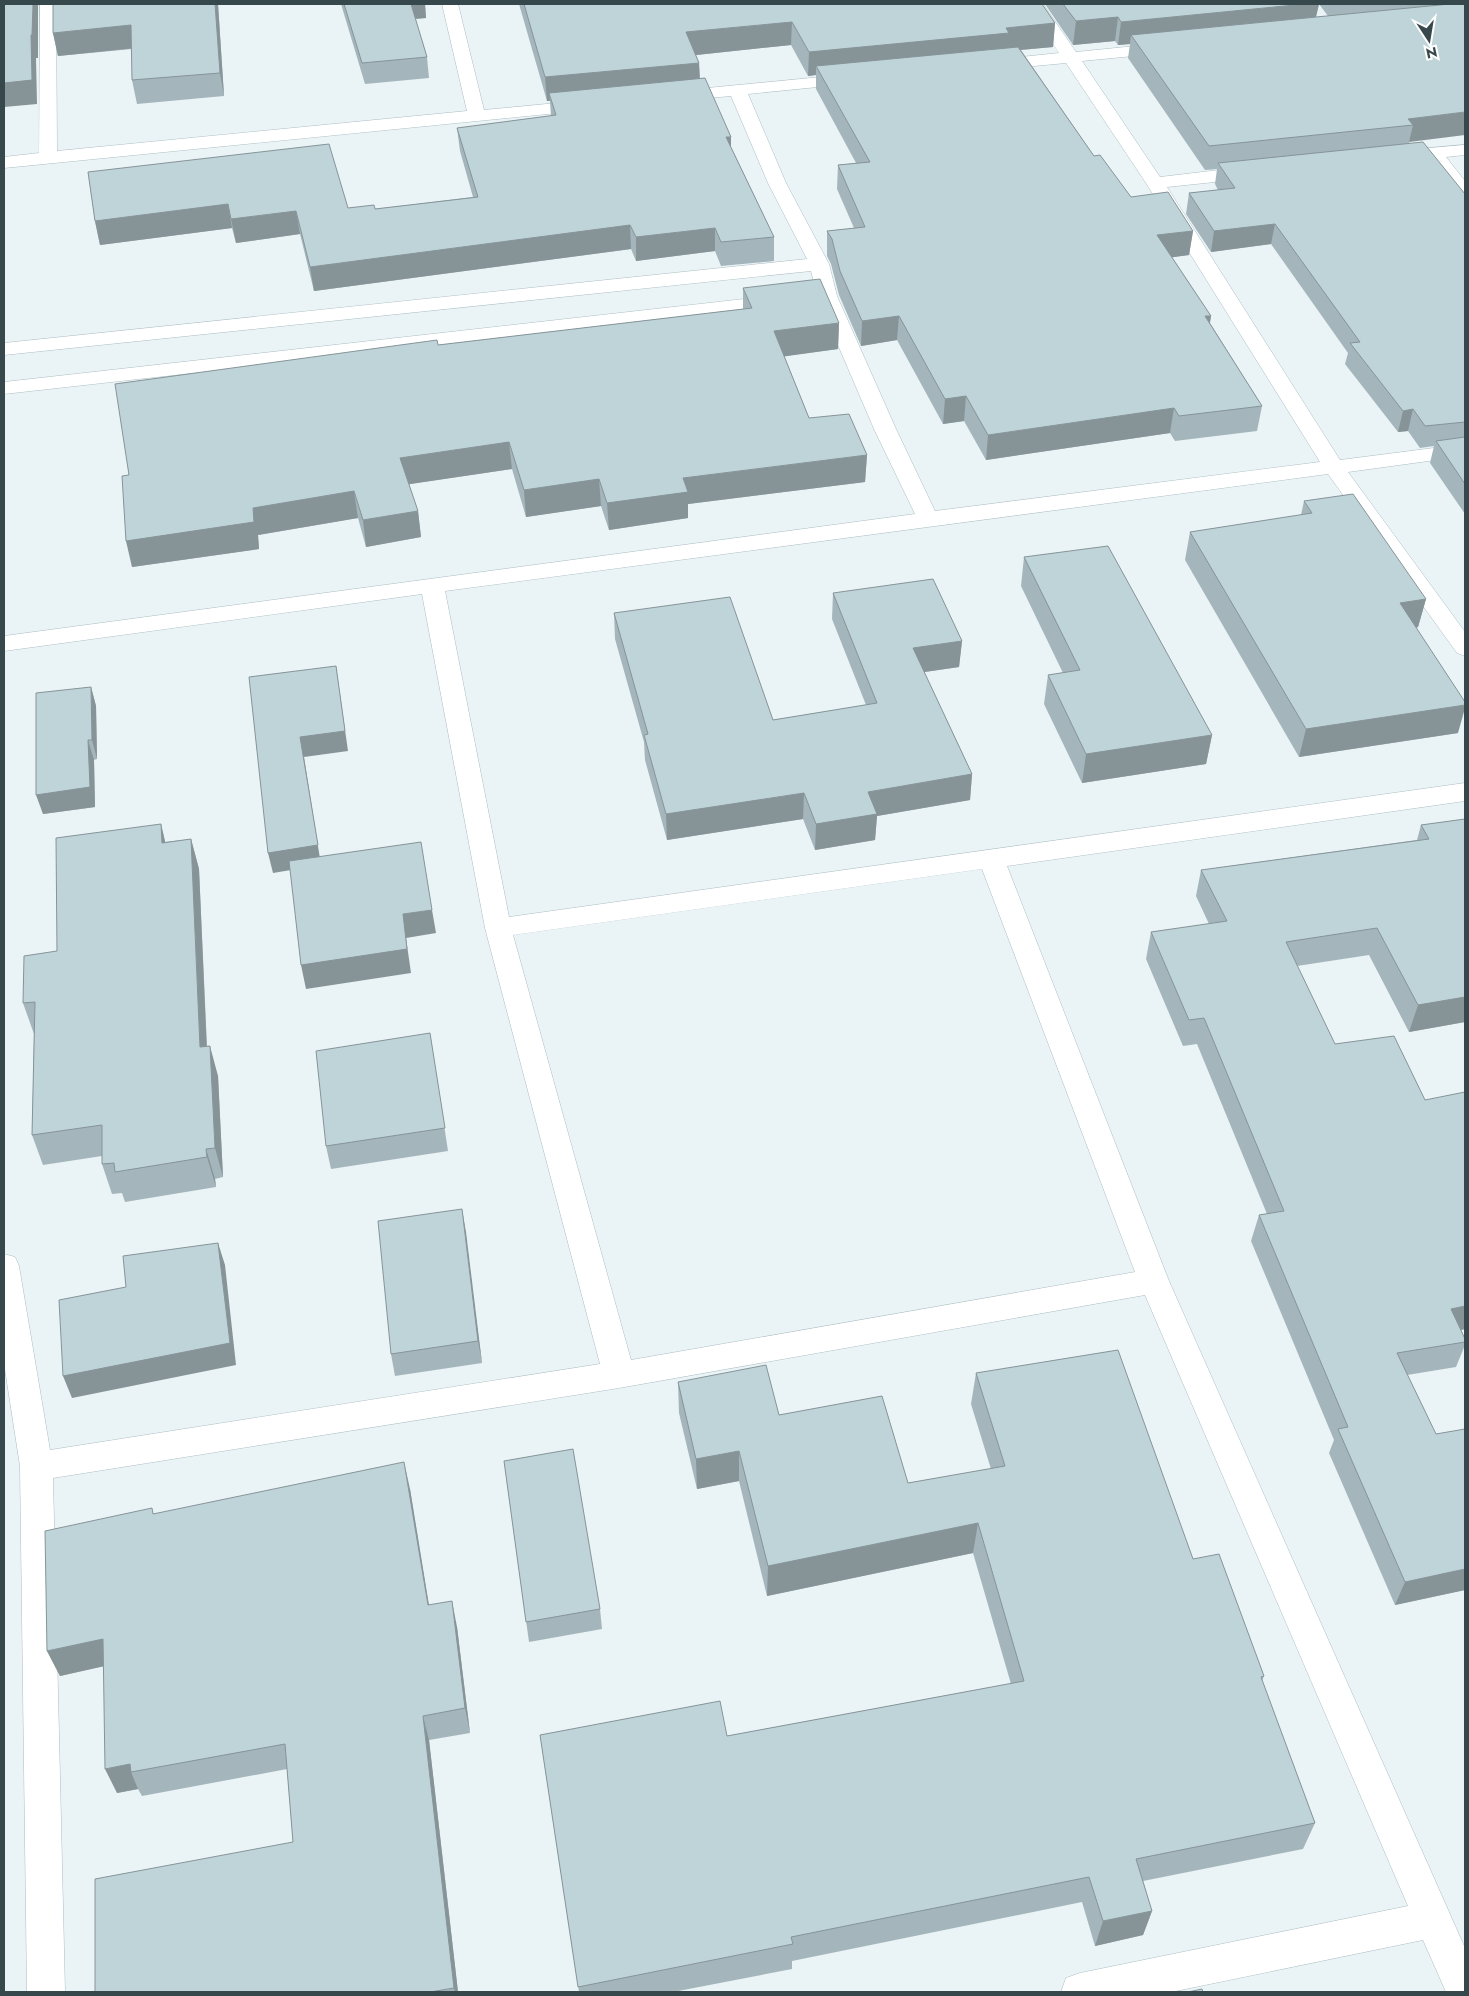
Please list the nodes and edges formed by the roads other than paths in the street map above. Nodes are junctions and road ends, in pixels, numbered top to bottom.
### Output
1 (48, 4) edge
2 (450, 4) edge
3 (1035, 4) edge
4 (1185, 46) edge
5 (1070, 57) junction
6 (972, 67) edge
7 (864, 78) edge
8 (737, 90) junction
9 (660, 98) edge
10 (602, 104) edge
11 (477, 116) junction
12 (1465, 150) edge
13 (1432, 154) junction
14 (48, 158) junction
15 (1376, 159) edge
16 (4, 162) edge
17 (1272, 170) edge
18 (1155, 183) junction
19 (1465, 192) edge
20 (818, 264) junction
21 (827, 296) junction
22 (4, 349) edge
23 (4, 388) edge
24 (1465, 450) edge
25 (1334, 466) junction
26 (928, 519) junction
27 (432, 586) junction
28 (4, 643) edge
29 (1465, 648) edge
30 (1465, 792) edge
31 (992, 860) junction
32 (498, 928) junction
33 (4, 1266) edge
34 (1154, 1281) junction
35 (619, 1376) junction
36 (36, 1466) junction
37 (1434, 1919) junction
38 (46, 1992) edge
39 (1080, 1992) edge
40 (1465, 1992) edge

1 - 14 street
2 - 11 street
3 - 5 street
4 - 5 street
5 - 6 street
5 - 18 street
7 - 8 street
8 - 9 street
8 - 20 street
10 - 11 street
11 - 14 street
12 - 13 street
13 - 15 street
13 - 19 street
14 - 16 street
17 - 18 street
18 - 25 street
20 - 21 street
20 - 22 street
21 - 23 street
21 - 26 street
24 - 25 street
25 - 26 street
25 - 29 street
26 - 27 street
27 - 28 street
27 - 32 street
30 - 31 street
31 - 32 street
31 - 34 street
32 - 35 street
33 - 36 street
34 - 35 street
34 - 37 street
35 - 36 street
36 - 38 street
37 - 39 street
37 - 40 street

